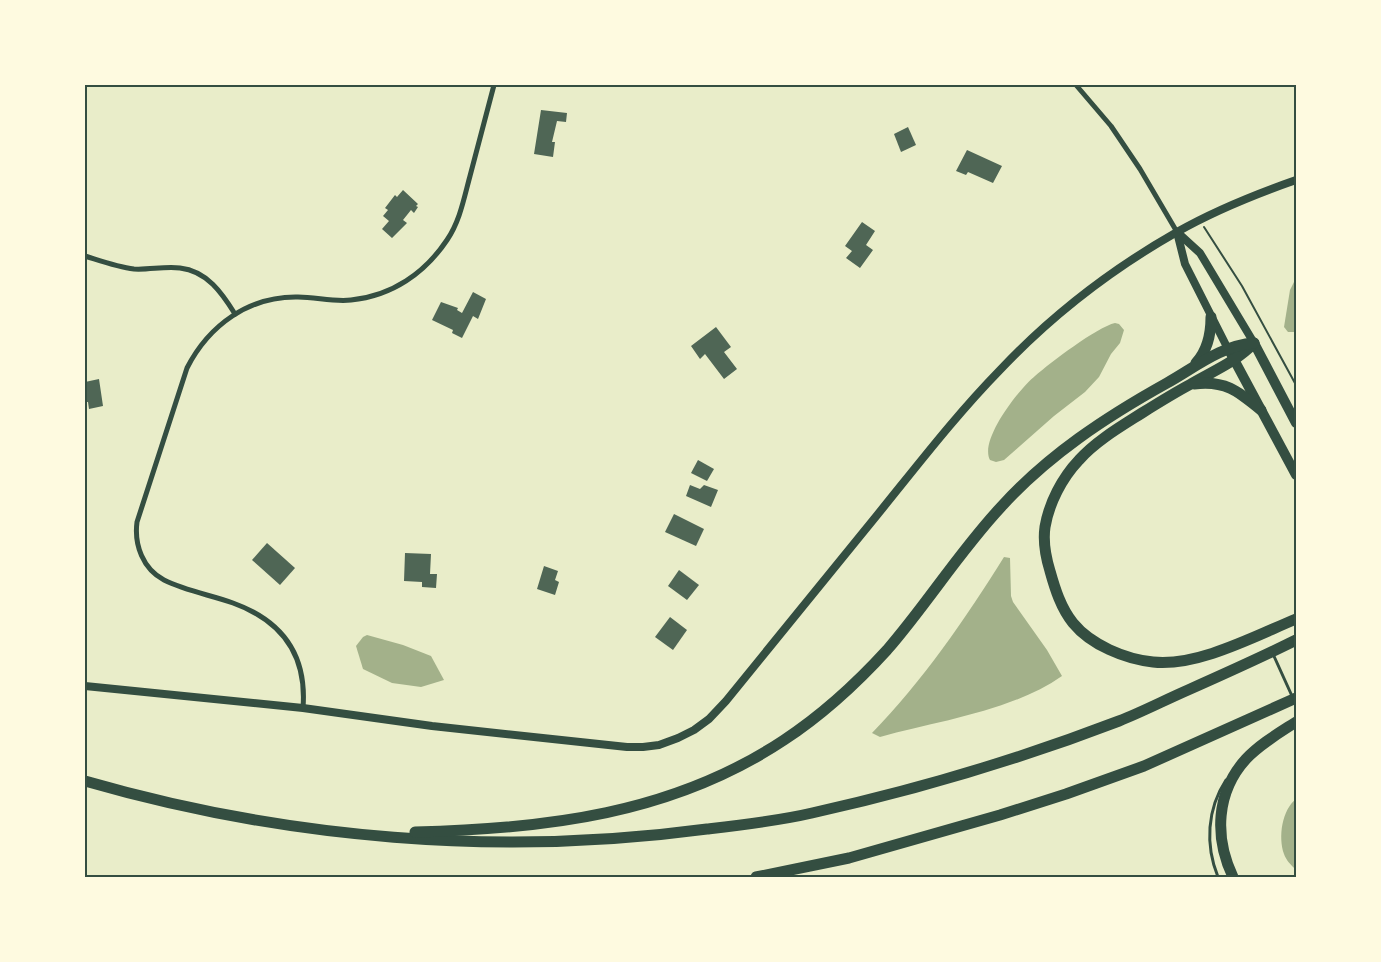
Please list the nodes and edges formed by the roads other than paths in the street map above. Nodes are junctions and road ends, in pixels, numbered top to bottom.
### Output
1 (494, 85) edge
2 (1076, 85) edge
3 (1296, 180) edge
4 (1177, 232) junction
5 (85, 256) edge
6 (235, 314) junction
7 (1211, 317) junction
8 (1254, 343) junction
9 (1228, 349) junction
10 (1234, 360) junction
11 (1188, 371) junction
12 (1190, 384) junction
13 (1261, 410) junction
14 (1296, 422) edge
15 (1296, 475) edge
16 (1296, 619) edge
17 (1296, 640) edge
18 (1272, 652) junction
19 (85, 686) edge
20 (1295, 699) edge
21 (303, 708) junction
22 (1296, 722) edge
23 (1248, 757) junction
24 (85, 781) edge
25 (358, 834) junction
26 (756, 877) edge
27 (1218, 877) edge
28 (1233, 877) edge

1 - 6 street
2 - 4 street
3 - 4 street
4 - 7 street
4 - 8 street
4 - 21 street
5 - 6 street
6 - 21 street
7 - 9 street
7 - 11 highway
8 - 9 highway
8 - 10 highway
8 - 14 main road
9 - 10 main road
9 - 11 highway
10 - 12 highway
10 - 13 main road
11 - 25 highway
12 - 13 highway
12 - 16 highway
13 - 15 main road
17 - 18 highway
18 - 20 lane
18 - 25 highway
19 - 21 street
20 - 26 highway
22 - 23 highway
23 - 27 lane
23 - 28 highway
24 - 25 highway

